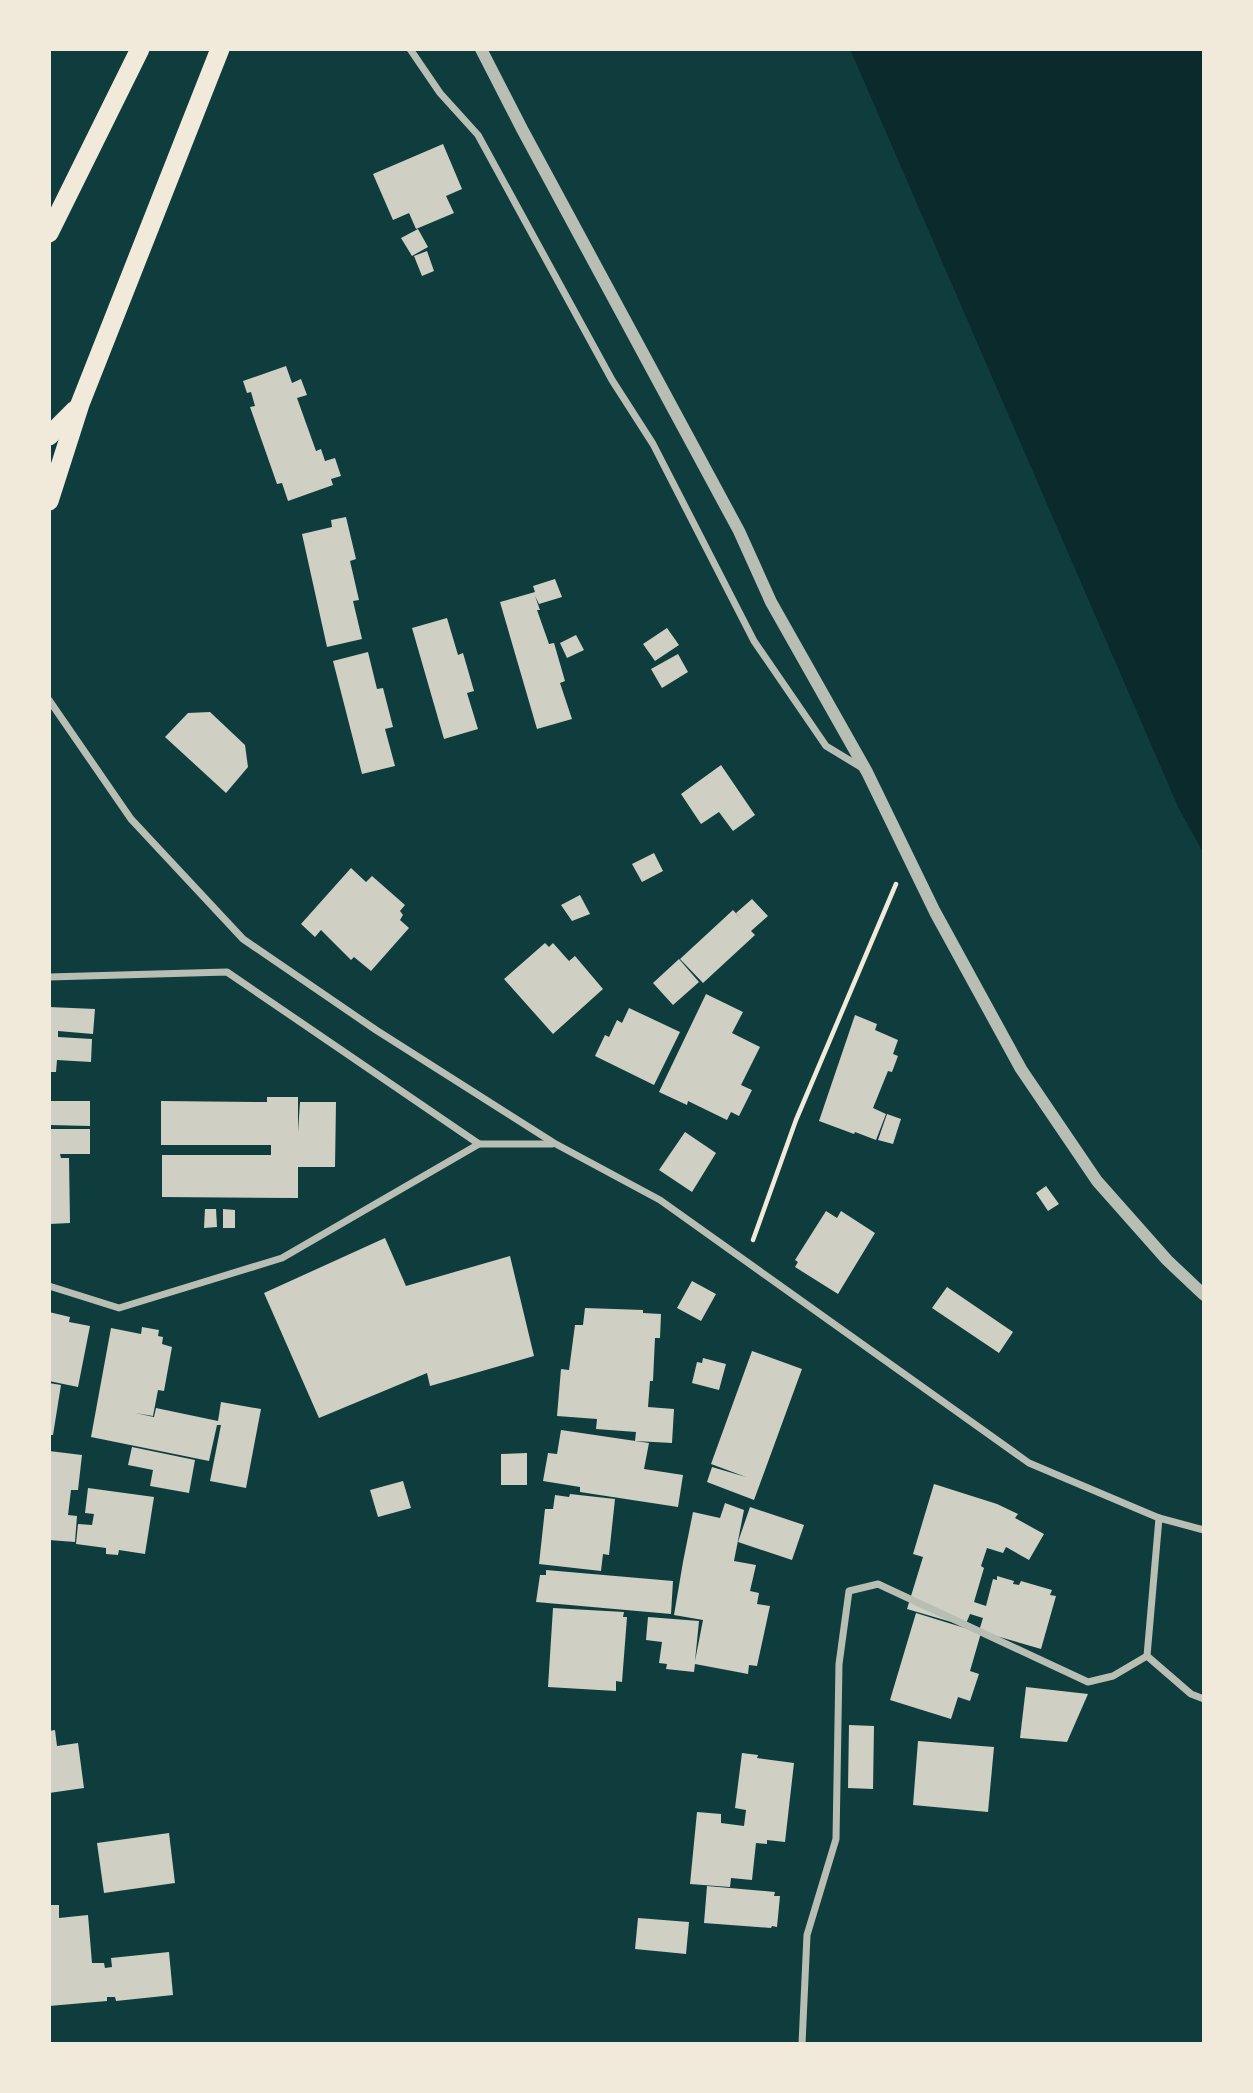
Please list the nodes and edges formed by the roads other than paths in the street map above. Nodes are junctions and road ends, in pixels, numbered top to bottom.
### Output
1 (140, 49) edge
2 (220, 49) edge
3 (410, 49) edge
4 (481, 49) edge
5 (49, 233) edge
6 (80, 404) junction
7 (49, 436) edge
8 (49, 501) edge
9 (49, 700) edge
10 (867, 772) junction
11 (49, 977) edge
12 (554, 1143) junction
13 (479, 1144) junction
14 (49, 1286) edge
15 (1204, 1295) edge
16 (1159, 1518) junction
17 (1204, 1530) edge
18 (1147, 1656) junction
19 (1204, 1699) edge
20 (803, 2044) edge

1 - 5 highway
2 - 6 highway
3 - 10 street
4 - 10 street
6 - 7 highway
6 - 8 highway
9 - 12 street
10 - 15 street
11 - 13 street
12 - 13 street
12 - 16 street
13 - 14 street
16 - 17 street
16 - 18 street
18 - 19 street
18 - 20 street

